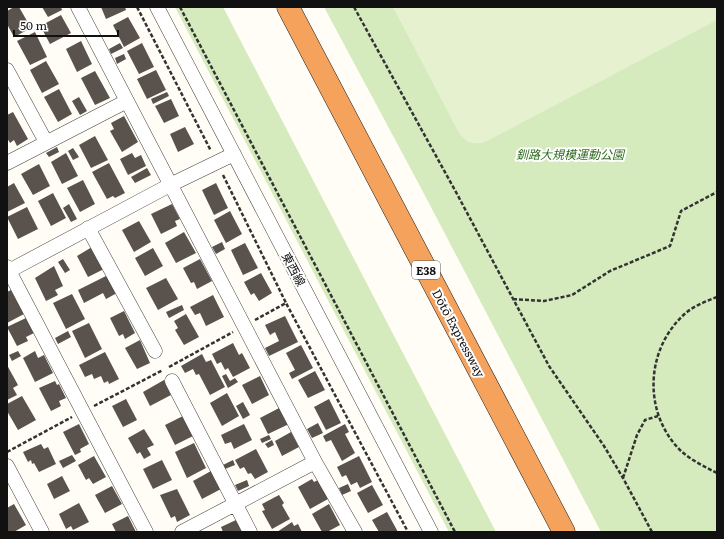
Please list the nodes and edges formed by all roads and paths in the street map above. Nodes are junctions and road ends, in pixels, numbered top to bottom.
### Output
1 (78, 7) edge
2 (157, 7) edge
3 (180, 7) edge
4 (278, 7) edge
5 (288, 7) edge
6 (354, 7) edge
7 (7, 70) edge
8 (127, 100) junction
9 (46, 142) junction
10 (234, 154) junction
11 (7, 163) edge
12 (170, 185) junction
13 (717, 192) edge
14 (88, 228) junction
15 (8, 270) edge
16 (717, 297) edge
17 (513, 299) junction
18 (245, 326) junction
19 (155, 350) joint
20 (168, 375) junction
21 (83, 411) junction
22 (658, 416) junction
23 (7, 452) edge
24 (315, 462) junction
25 (7, 466) edge
26 (717, 473) edge
27 (623, 478) junction
28 (235, 504) junction
29 (42, 532) edge
30 (146, 532) edge
31 (182, 532) edge
32 (250, 532) edge
33 (355, 532) edge
34 (408, 532) edge
35 (431, 532) edge
36 (455, 532) edge
37 (552, 532) edge
38 (564, 532) edge
39 (652, 532) edge

1 - 8 street
2 - 10 street, 東西線
3 - 36 path
4 - 37 highway, Dōtō Expressway / E38
5 - 38 highway, Dōtō Expressway / E38
6 - 17 path
7 - 9 street
8 - 9 street
8 - 12 street
9 - 11 street
10 - 12 street
10 - 35 street, 東西線
12 - 14 street
12 - 18 street
13 - 17 path
14 - 15 street
14 - 19 street
15 - 21 street
16 - 22 path
17 - 27 path
18 - 20 path
18 - 24 street
18 - 34 path
19 - 20 path
20 - 21 path
20 - 28 street
21 - 23 path
21 - 30 street
22 - 26 path
22 - 27 path
24 - 28 street
24 - 33 street
25 - 29 street
27 - 39 path
28 - 31 street
28 - 32 street

